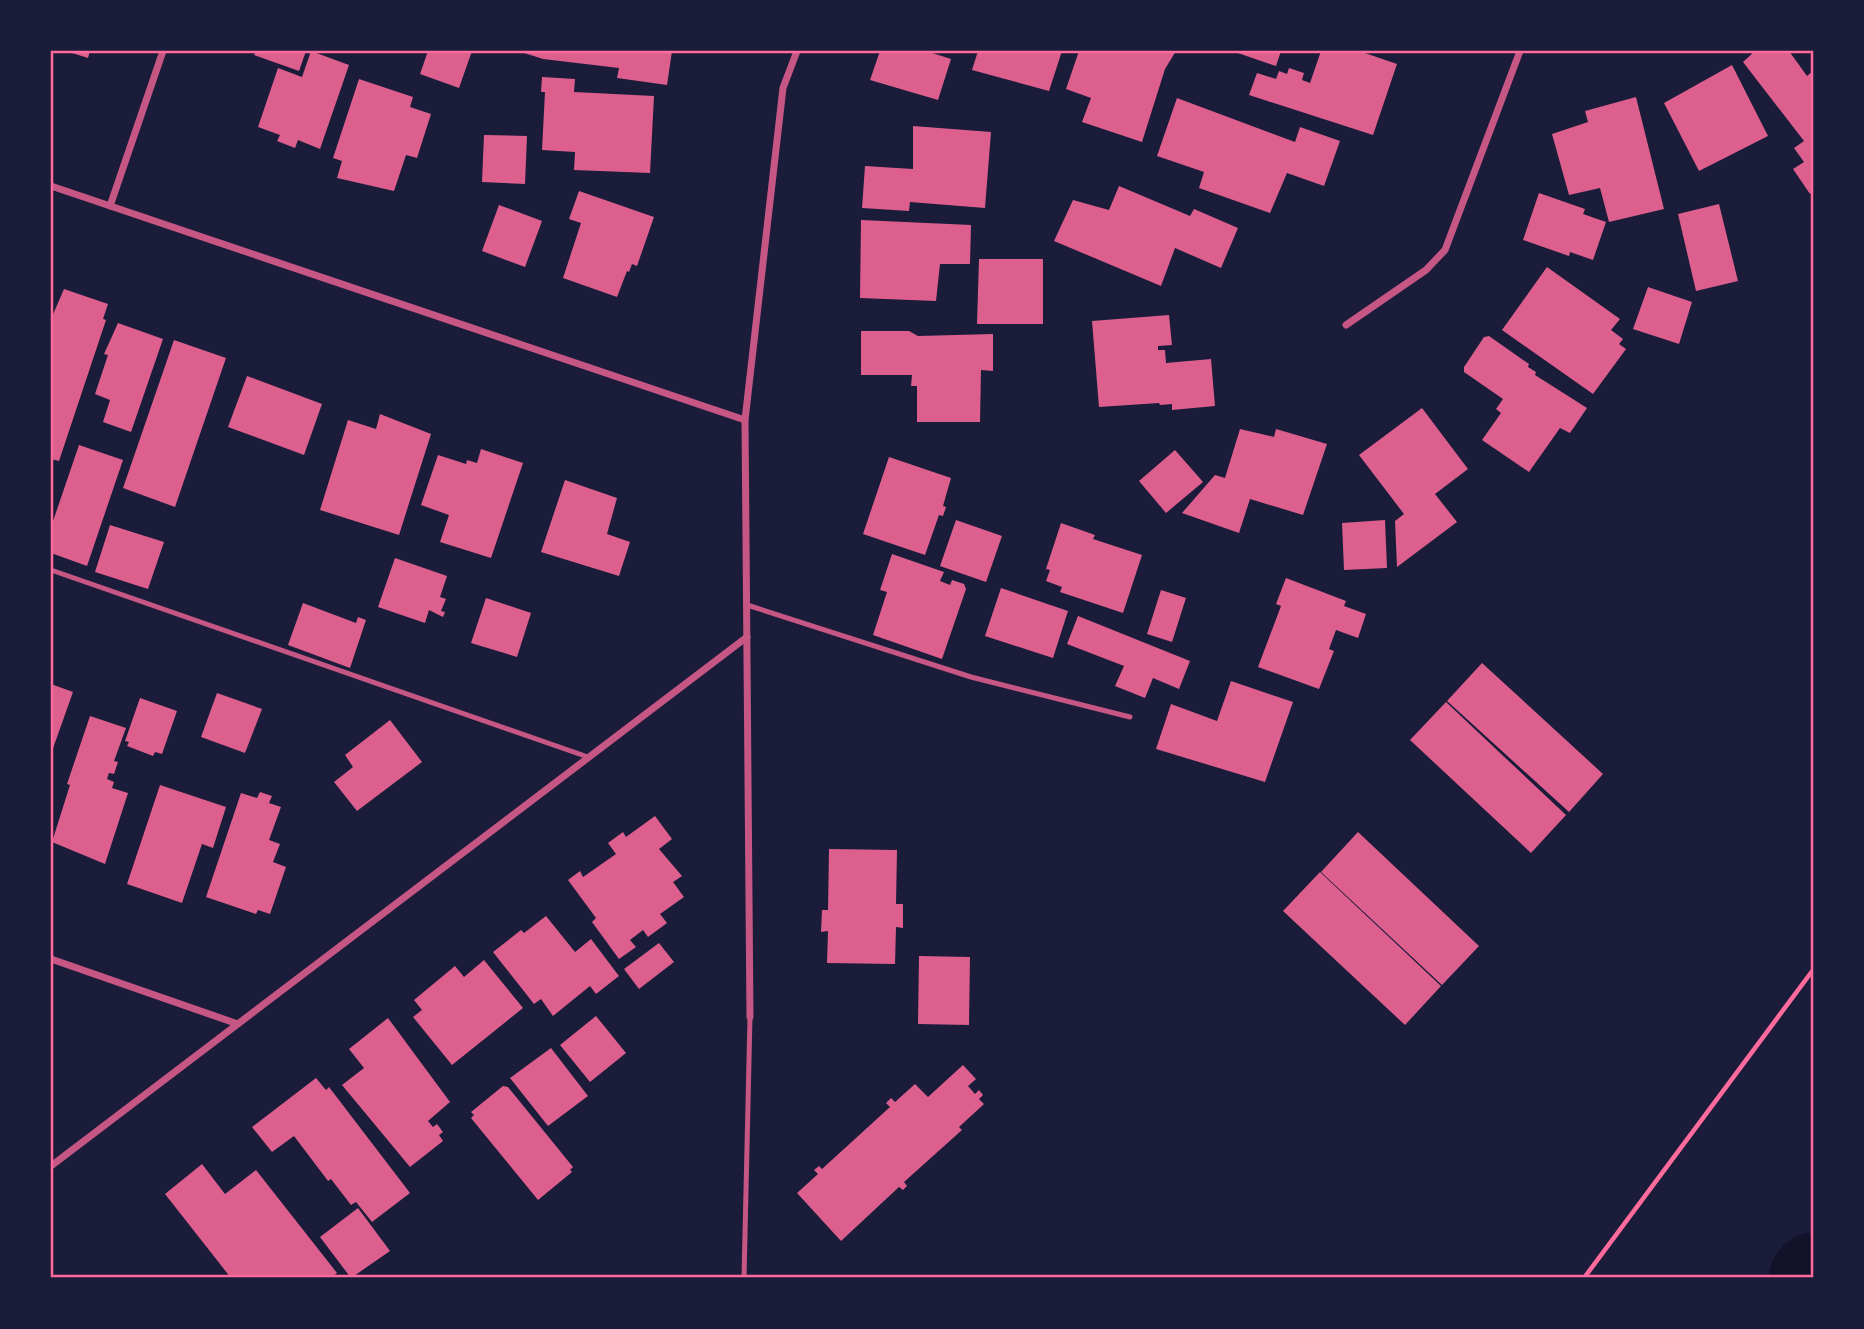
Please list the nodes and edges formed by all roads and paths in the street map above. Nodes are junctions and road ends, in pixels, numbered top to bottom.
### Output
1 (163, 51) edge
2 (797, 51) edge
3 (1520, 51) edge
4 (51, 186) edge
5 (110, 206) junction
6 (1346, 326) dead end
7 (745, 420) junction
8 (51, 570) edge
9 (747, 605) junction
10 (747, 638) junction
11 (1130, 717) dead end
12 (588, 757) junction
13 (51, 959) edge
14 (1813, 970) edge
15 (750, 1017) joint
16 (235, 1023) junction
17 (51, 1166) edge
18 (744, 1278) edge
19 (1584, 1278) edge

1 - 5 street
2 - 7 street
3 - 6 street
4 - 5 street
5 - 7 street
7 - 9 street
8 - 12 lane
9 - 10 street
9 - 11 lane
10 - 12 street
10 - 15 street
12 - 16 street
13 - 16 street
14 - 19 path
15 - 18 lane
16 - 17 street

